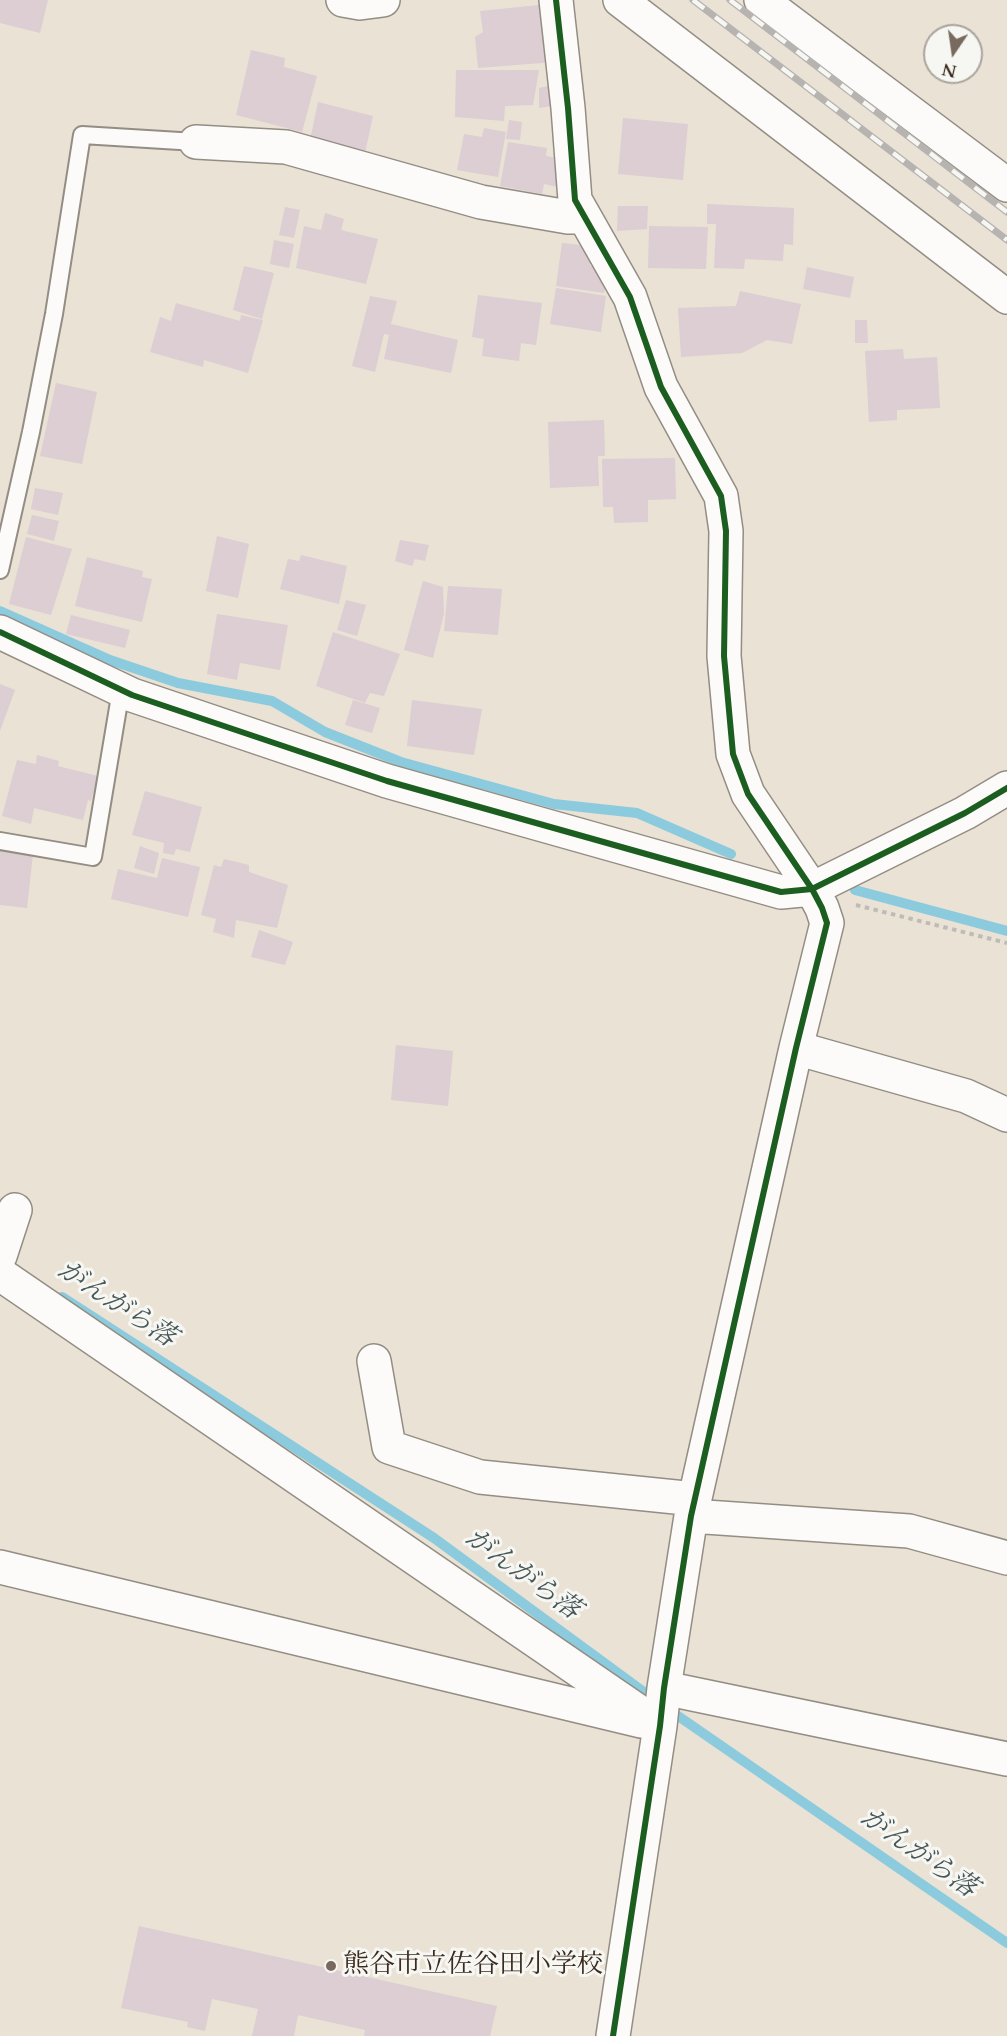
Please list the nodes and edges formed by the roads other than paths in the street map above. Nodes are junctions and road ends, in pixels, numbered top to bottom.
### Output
1 (343, 0) edge
2 (383, 0) edge
3 (556, 0) edge
4 (620, 0) edge
5 (761, 0) edge
6 (196, 142) joint
7 (1007, 185) edge
8 (584, 217) junction
9 (1007, 297) edge
10 (0, 570) edge
11 (0, 632) edge
12 (122, 690) junction
13 (1007, 788) edge
14 (0, 841) edge
15 (817, 898) junction
16 (796, 1048) junction
17 (1007, 1115) edge
18 (0, 1274) edge
19 (375, 1361) dead end
20 (693, 1507) junction
21 (1007, 1557) edge
22 (0, 1567) edge
23 (664, 1689) junction
24 (661, 1724) junction
25 (1007, 1759) edge
26 (613, 2036) edge

1 - 2 street
3 - 8 street
4 - 9 street
5 - 7 street
6 - 8 street
6 - 10 lane
8 - 15 street
11 - 12 street
12 - 14 lane
12 - 15 street
13 - 15 street
15 - 16 street
16 - 17 street
16 - 20 street
18 - 24 street
19 - 20 street
20 - 21 street
20 - 23 street
22 - 24 street
23 - 24 street
23 - 25 street
24 - 26 street

